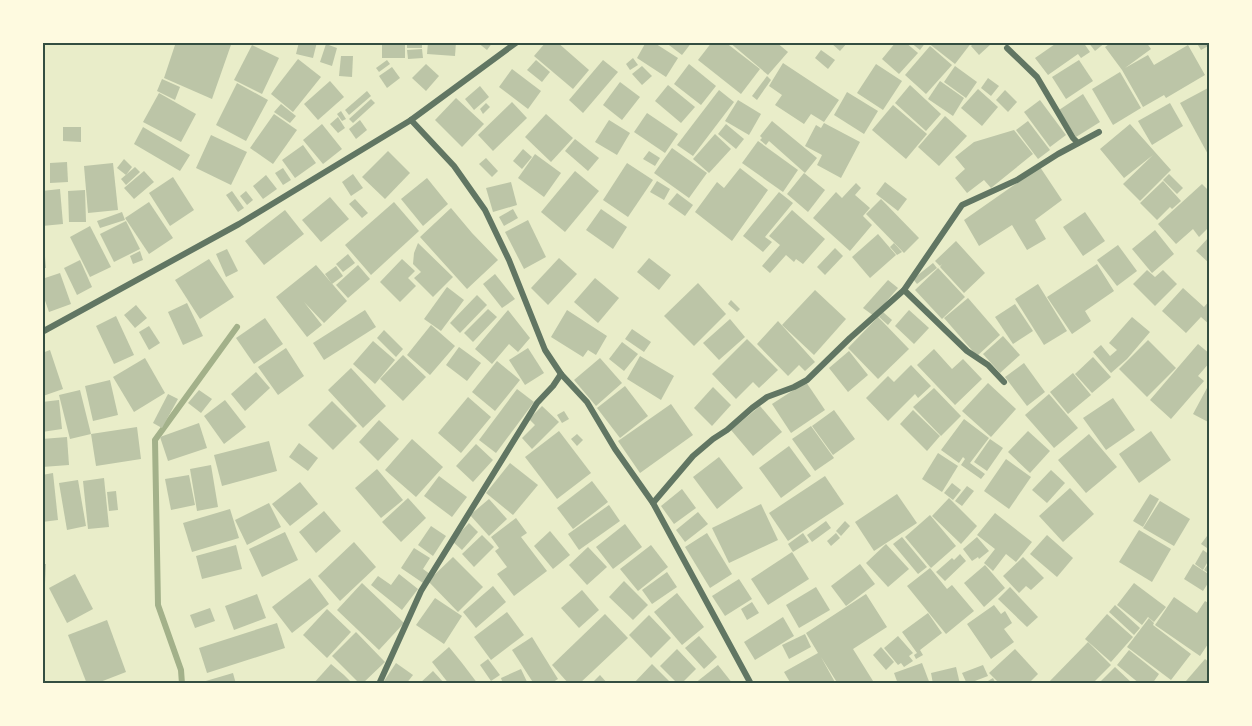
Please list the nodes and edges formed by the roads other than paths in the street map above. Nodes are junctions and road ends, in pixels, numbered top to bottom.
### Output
1 (517, 42) edge
2 (1007, 48) dead end
3 (411, 120) junction
4 (1099, 132) dead end
5 (1078, 143) junction
6 (904, 290) junction
7 (42, 332) edge
8 (561, 374) junction
9 (1004, 382) dead end
10 (653, 503) junction
11 (379, 684) edge
12 (751, 684) edge

1 - 3 street
2 - 5 street
3 - 7 street
3 - 8 street
4 - 5 street
5 - 6 street
6 - 9 street
6 - 10 street
8 - 10 street
8 - 11 street
10 - 12 street

